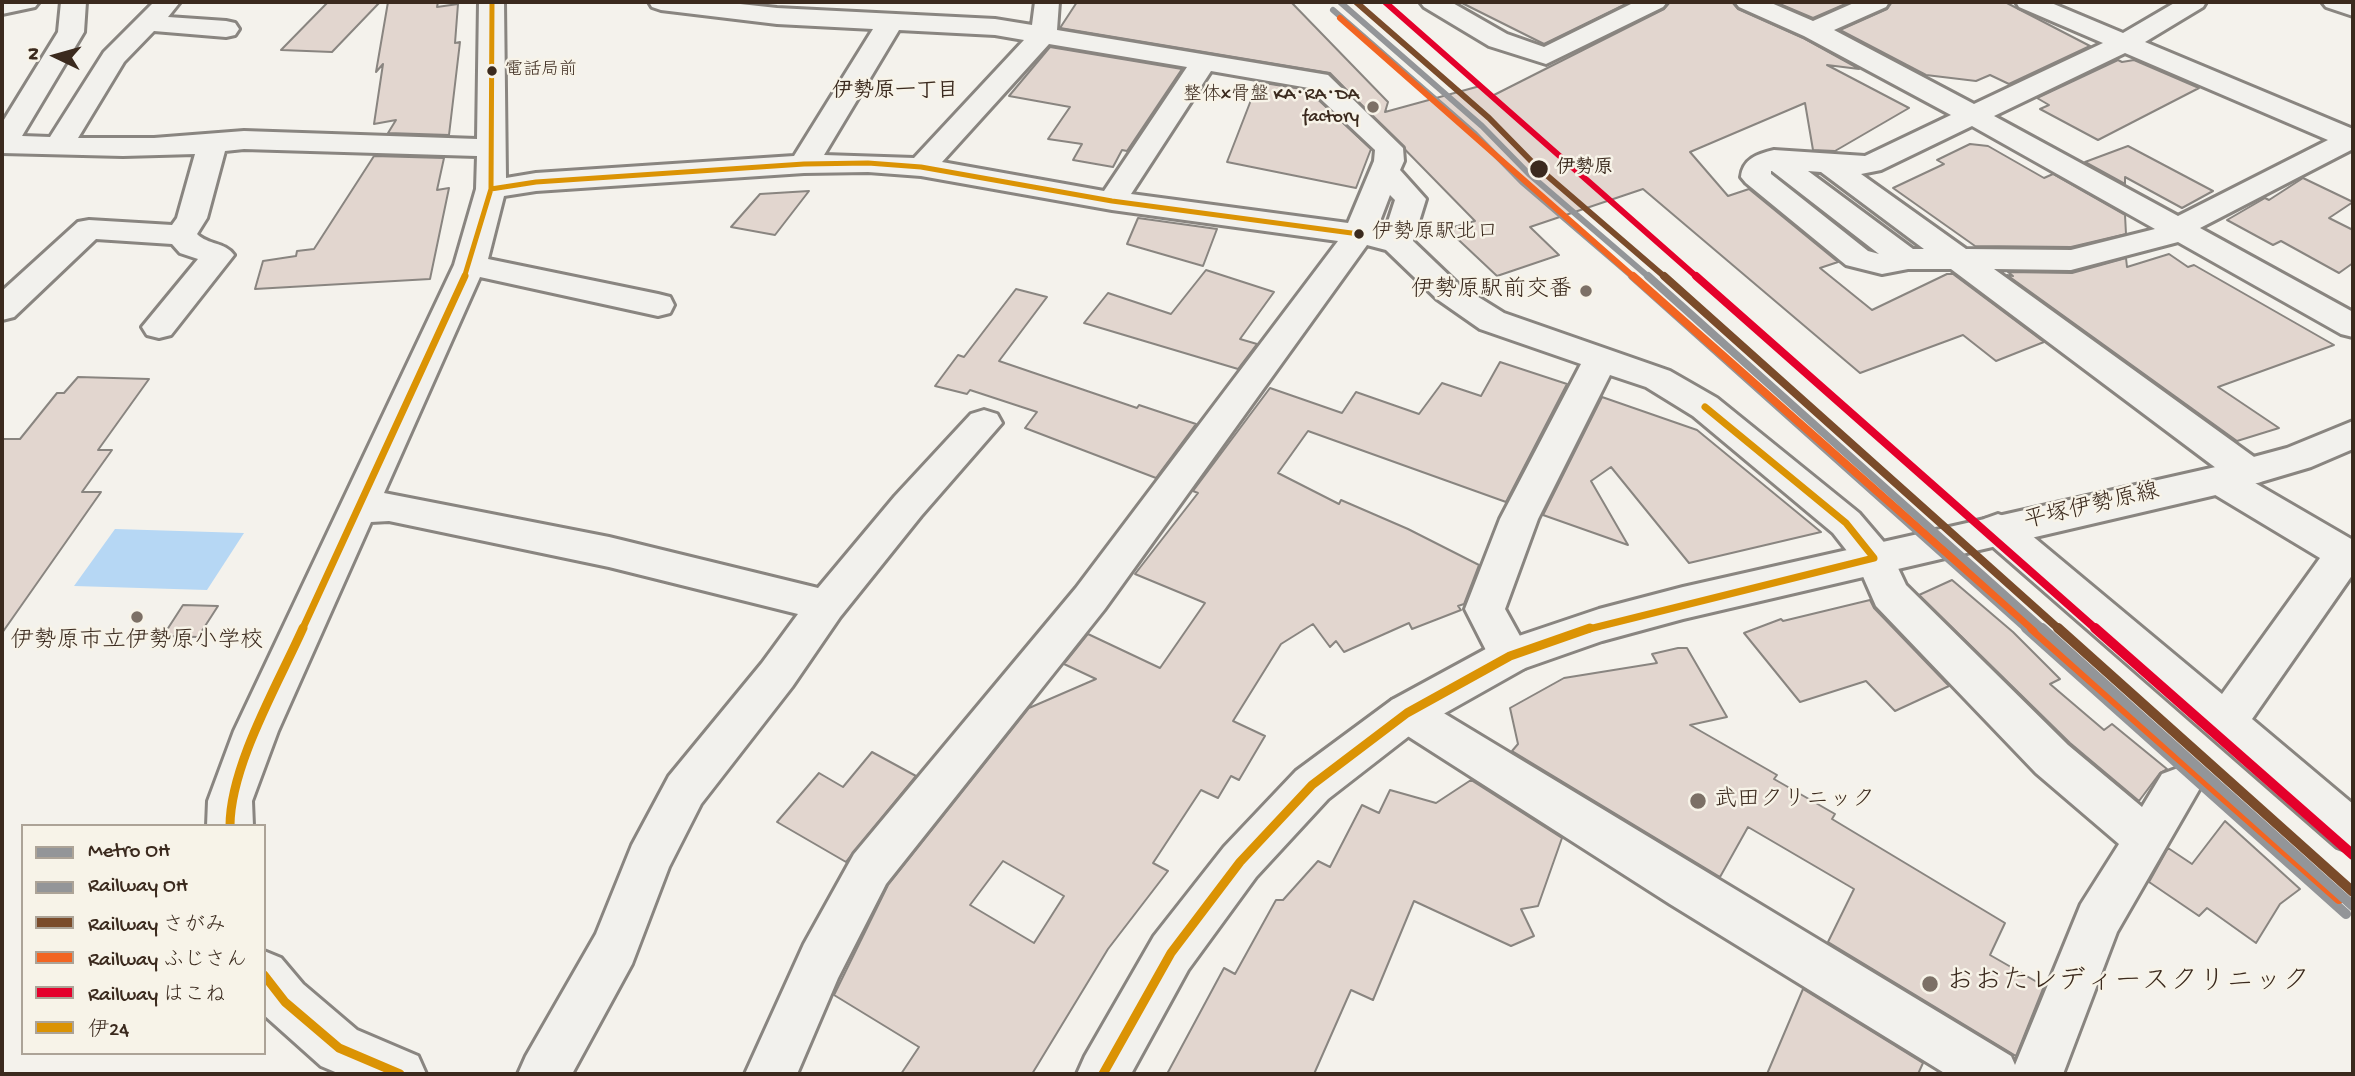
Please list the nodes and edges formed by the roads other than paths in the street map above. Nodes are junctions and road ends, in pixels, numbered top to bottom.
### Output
1 (26, 2) edge
2 (74, 2) edge
3 (168, 2) edge
4 (492, 2) edge
5 (661, 2) edge
6 (1047, 2) edge
7 (1433, 2) edge
8 (1654, 2) edge
9 (1748, 2) edge
10 (1877, 2) edge
11 (2028, 2) edge
12 (2335, 2) edge
13 (2185, 3) edge
14 (2, 6) edge
15 (2353, 8) edge
16 (799, 9) edge
17 (891, 22) junction
18 (146, 23) junction
19 (226, 29) dead end
20 (1813, 30) junction
21 (1044, 34) junction
22 (2124, 43) junction
23 (1204, 62) junction
24 (1973, 117) junction
25 (2353, 139) edge
26 (2, 144) edge
27 (212, 144) junction
28 (58, 147) junction
29 (492, 148) junction
30 (804, 164) junction
31 (921, 167) junction
32 (1866, 175) junction
33 (491, 189) junction
34 (1112, 201) junction
35 (2178, 229) junction
36 (181, 235) junction
37 (1378, 238) junction
38 (1962, 260) junction
39 (470, 265) junction
40 (658, 305) dead end
41 (2, 309) edge
42 (2353, 326) edge
43 (159, 327) dead end
44 (1601, 359) junction
45 (984, 423) dead end
46 (2353, 434) edge
47 (2234, 476) junction
48 (360, 508) junction
49 (1998, 529) junction
50 (2349, 557) edge
51 (1874, 558) junction
52 (826, 607) junction
53 (1510, 656) junction
54 (1407, 713) junction
55 (2226, 722) junction
56 (2178, 788) dead end
57 (230, 824) edge
58 (2353, 832) edge
59 (2148, 840) junction
60 (266, 978) edge
61 (400, 1074) edge
62 (544, 1074) edge
63 (771, 1074) edge
64 (1103, 1074) edge
65 (1993, 1074) edge
66 (2037, 1074) edge

1 - 14 street
2 - 26 street
3 - 18 street
4 - 29 street
5 - 16 street
6 - 21 street
7 - 8 street
9 - 20 street
10 - 20 street
11 - 22 street
12 - 15 street
13 - 22 street
16 - 17 street
17 - 21 street
17 - 30 street
18 - 19 street
18 - 28 street
20 - 24 street
21 - 23 street
21 - 31 street
22 - 24 street
22 - 25 street
23 - 34 street
23 - 37 street
24 - 32 street
24 - 35 street
25 - 35 street
26 - 28 street
27 - 28 street
27 - 29 street
27 - 36 street
29 - 33 street
30 - 31 street
30 - 33 street
31 - 34 street
32 - 38 street
32 - 38 street
33 - 39 street
34 - 37 street
35 - 38 street
35 - 42 street
36 - 41 street
36 - 43 street
37 - 44 street
37 - 63 street
38 - 47 street
39 - 40 street
39 - 48 street
44 - 51 street
44 - 53 street
45 - 52 street
46 - 47 street, 平塚伊勢原線
47 - 49 street, 平塚伊勢原線
47 - 50 street
48 - 52 street
48 - 57 street
49 - 51 street, 平塚伊勢原線
49 - 55 street
50 - 55 street
51 - 53 street, 平塚伊勢原線
51 - 59 street
52 - 62 street
53 - 54 street, 平塚伊勢原線
54 - 64 street, 平塚伊勢原線
54 - 65 street
55 - 58 street
56 - 59 street
59 - 66 street
60 - 61 street

